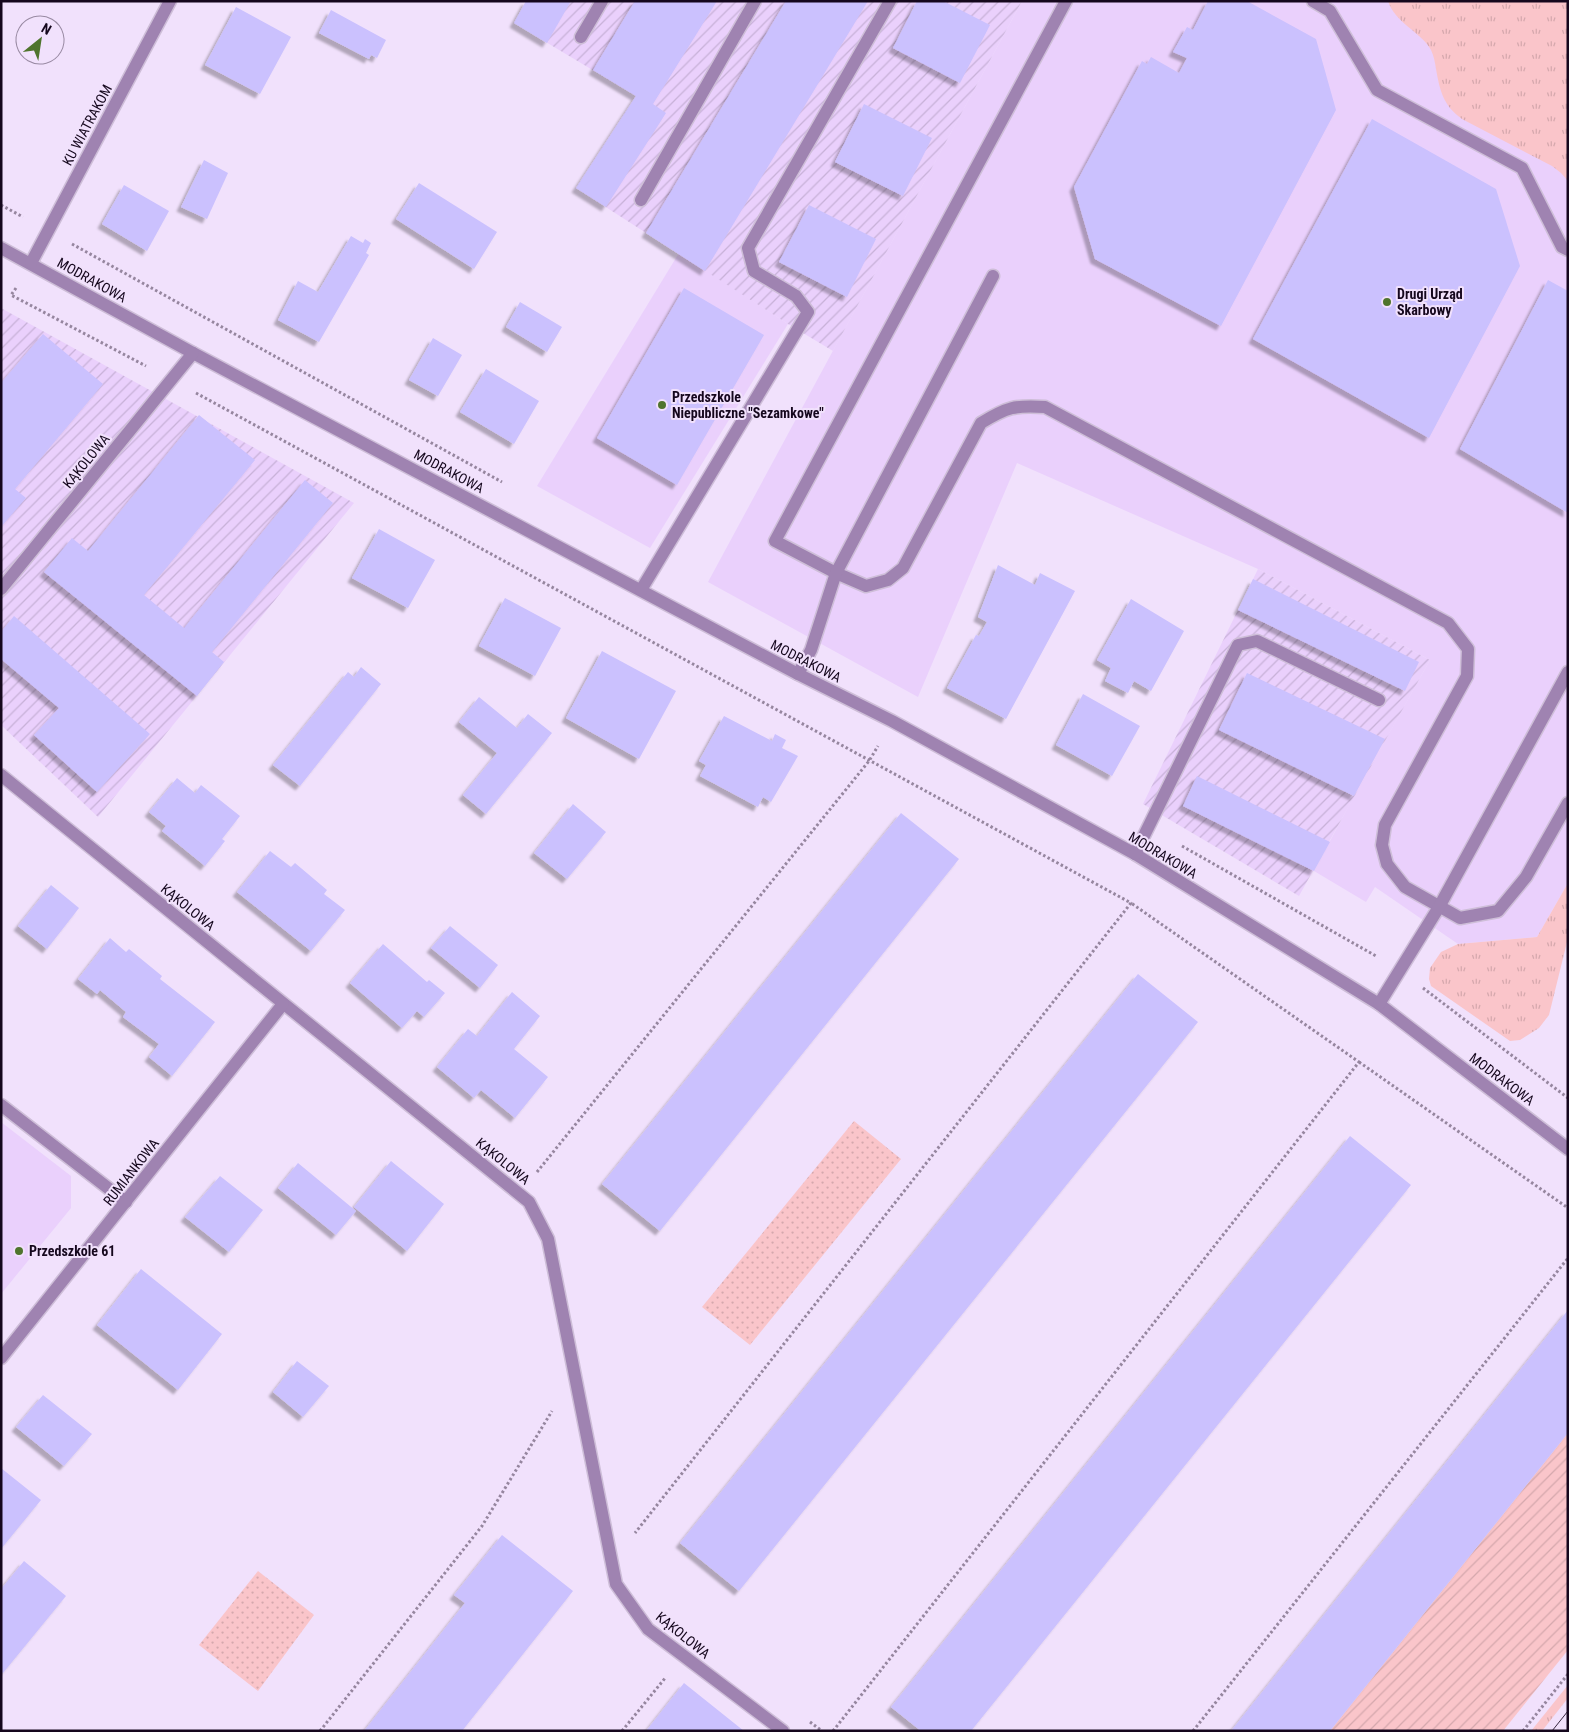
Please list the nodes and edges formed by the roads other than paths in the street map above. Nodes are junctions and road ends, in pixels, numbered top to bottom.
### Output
1 (170, 1) edge
2 (602, 1) edge
3 (755, 1) edge
4 (890, 1) edge
5 (1066, 1) edge
6 (1313, 1) edge
7 (581, 37) dead end
8 (641, 200) dead end
9 (1, 248) edge
10 (1568, 250) edge
11 (30, 263) junction
12 (993, 276) dead end
13 (193, 353) junction
14 (836, 574) junction
15 (3, 582) edge
16 (641, 590) junction
17 (1568, 672) edge
18 (798, 674) junction
19 (1379, 700) dead end
20 (1, 775) edge
21 (1568, 804) edge
22 (1135, 854) junction
23 (1438, 906) junction
24 (283, 1004) junction
25 (1379, 1004) junction
26 (1, 1105) edge
27 (1568, 1149) edge
28 (126, 1202) junction
29 (1, 1358) edge
30 (783, 1731) edge

1 - 11 street, KU WIATRAKOM
2 - 7 street
3 - 8 street
4 - 16 street
5 - 14 street
6 - 10 street
9 - 11 street, MODRAKOWA
11 - 13 street, MODRAKOWA
12 - 14 street
13 - 15 street, KĄKOLOWA
13 - 16 street, MODRAKOWA
14 - 18 street
14 - 23 street
16 - 18 street, MODRAKOWA
17 - 23 street
18 - 22 street, MODRAKOWA
19 - 22 street
20 - 24 street, KĄKOLOWA
21 - 23 street
22 - 25 street, MODRAKOWA
23 - 25 street
24 - 28 street, RUMIANKOWA
24 - 30 street, KĄKOLOWA
25 - 27 street, MODRAKOWA
26 - 28 street
28 - 29 street, RUMIANKOWA

